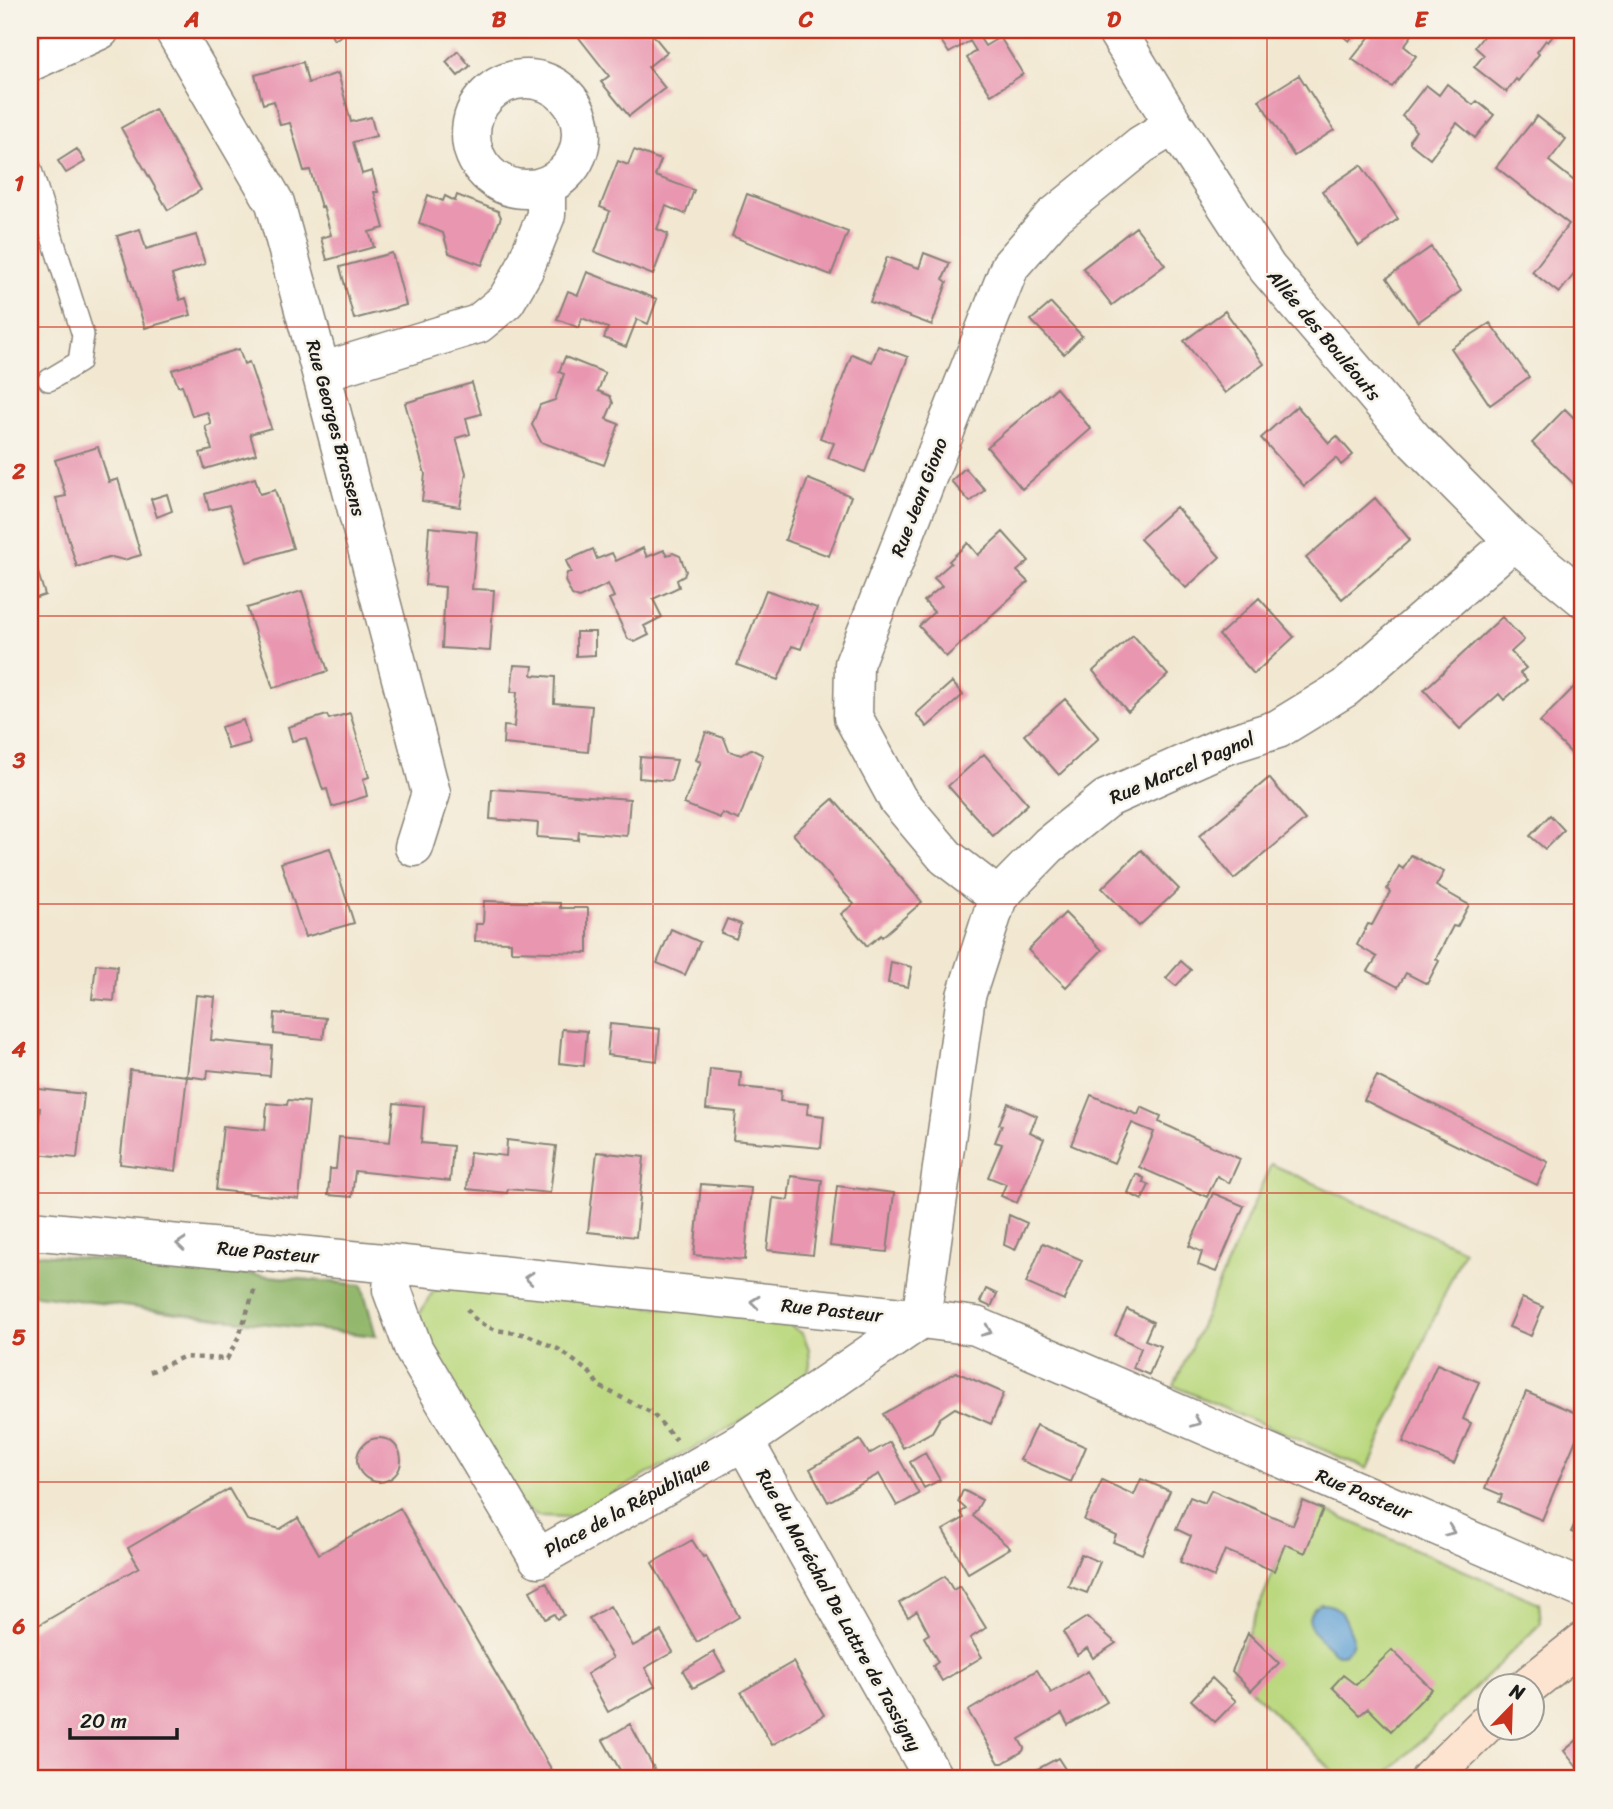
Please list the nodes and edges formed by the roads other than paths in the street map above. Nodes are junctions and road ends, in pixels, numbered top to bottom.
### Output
1 (100, 30) edge
2 (174, 30) edge
3 (1116, 30) edge
4 (30, 62) edge
5 (1174, 125) junction
6 (30, 167) edge
7 (545, 187) dead end
8 (321, 372) junction
9 (50, 380) dead end
10 (1514, 541) junction
11 (1583, 598) edge
12 (414, 847) dead end
13 (998, 897) junction
14 (30, 1230) edge
15 (394, 1264) junction
16 (921, 1319) junction
17 (744, 1441) junction
18 (1583, 1589) edge
19 (1583, 1642) edge
20 (1546, 1672) edge
21 (1476, 1734) edge
22 (934, 1779) edge
23 (1430, 1779) edge

1 - 4 street
2 - 8 street, Rue Georges Brassens
3 - 5 street, Allée des Bouléouts
5 - 10 street, Allée des Bouléouts
5 - 13 street, Rue Jean Giono
6 - 9 lane
7 - 8 street
8 - 12 street, Rue Georges Brassens
10 - 11 street, Allée des Bouléouts
10 - 13 street, Rue Marcel Pagnol
13 - 16 street, Rue Marcel Pagnol
15 -> 14 street, Rue Pasteur
16 -> 15 street, Rue Pasteur
15 - 17 street, Place de la République
16 - 17 street, Place de la République
16 -> 18 street, Rue Pasteur
17 - 22 street, Rue du Maréchal De Lattre de Tassigny
19 - 20 main road
21 - 23 main road

